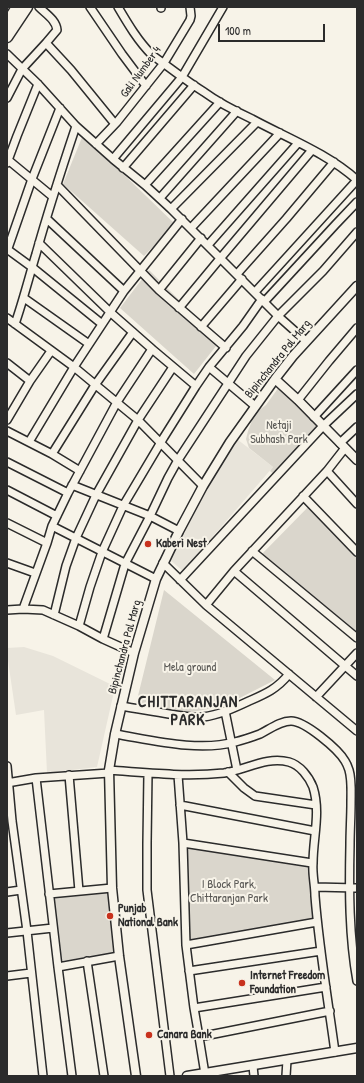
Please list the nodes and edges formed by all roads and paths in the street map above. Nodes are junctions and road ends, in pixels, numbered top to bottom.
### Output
1 (17, 7) edge
2 (27, 7) edge
3 (39, 7) edge
4 (90, 7) edge
5 (118, 7) edge
6 (190, 7) edge
7 (195, 7) edge
8 (223, 7) edge
9 (192, 16) junction
10 (7, 23) edge
11 (7, 37) edge
12 (46, 43) junction
13 (7, 54) edge
14 (164, 63) junction
15 (22, 69) junction
16 (182, 77) junction
17 (38, 84) junction
18 (194, 85) junction
19 (146, 86) junction
20 (7, 98) edge
21 (220, 102) junction
22 (60, 108) junction
23 (237, 111) junction
24 (257, 122) junction
25 (115, 124) junction
26 (76, 126) junction
27 (280, 133) junction
28 (298, 143) junction
29 (96, 144) junction
30 (312, 150) junction
31 (113, 159) junction
32 (7, 161) edge
33 (334, 162) junction
34 (123, 168) junction
35 (32, 179) junction
36 (357, 180) edge
37 (57, 185) junction
38 (145, 185) junction
39 (53, 197) junction
40 (160, 198) junction
41 (357, 202) edge
42 (171, 208) junction
43 (46, 219) junction
44 (182, 219) junction
45 (191, 228) junction
46 (357, 232) edge
47 (201, 238) junction
48 (39, 243) junction
49 (208, 245) junction
50 (7, 250) edge
51 (221, 258) junction
52 (32, 268) junction
53 (140, 271) junction
54 (240, 276) junction
55 (357, 286) edge
56 (159, 290) junction
57 (124, 291) junction
58 (255, 292) junction
59 (24, 298) junction
60 (263, 300) junction
61 (179, 308) junction
62 (110, 312) junction
63 (278, 316) junction
64 (7, 318) edge
65 (15, 324) junction
66 (102, 324) junction
67 (201, 327) junction
68 (357, 328) edge
69 (132, 332) junction
70 (306, 341) junction
71 (88, 344) junction
72 (226, 348) junction
73 (152, 349) junction
74 (51, 351) junction
75 (7, 362) edge
76 (74, 367) junction
77 (173, 367) junction
78 (209, 367) junction
79 (357, 370) edge
80 (275, 379) junction
81 (30, 381) junction
82 (229, 383) junction
83 (95, 385) junction
84 (196, 386) junction
85 (357, 394) edge
86 (298, 400) junction
87 (117, 402) junction
88 (255, 406) junction
89 (314, 417) junction
90 (7, 420) edge
91 (138, 420) junction
92 (323, 426) junction
93 (357, 427) edge
94 (7, 431) edge
95 (29, 442) junction
96 (161, 442) junction
97 (342, 446) junction
98 (52, 454) junction
99 (357, 459) edge
100 (178, 460) junction
101 (7, 462) edge
102 (80, 471) junction
103 (326, 471) junction
104 (72, 485) junction
105 (203, 486) junction
106 (7, 490) edge
107 (68, 493) junction
108 (96, 495) junction
109 (303, 496) junction
110 (357, 504) edge
111 (123, 506) junction
112 (57, 516) junction
113 (150, 516) junction
114 (7, 523) edge
115 (52, 526) junction
116 (179, 531) junction
117 (76, 538) junction
118 (47, 543) junction
119 (252, 551) junction
120 (102, 552) junction
121 (357, 552) edge
122 (7, 563) edge
123 (163, 563) junction
124 (125, 564) junction
125 (234, 571) junction
126 (35, 573) junction
127 (156, 579) junction
128 (180, 580) junction
129 (206, 605) junction
130 (23, 609) junction
131 (7, 610) edge
132 (54, 615) junction
133 (79, 626) junction
134 (357, 638) edge
135 (103, 639) junction
136 (134, 653) junction
137 (357, 653) edge
138 (345, 666) junction
139 (289, 674) junction
140 (357, 676) edge
141 (316, 697) junction
142 (121, 706) junction
143 (225, 711) junction
144 (357, 731) edge
145 (115, 734) junction
146 (232, 743) junction
147 (7, 766) edge
148 (237, 770) junction
149 (109, 772) junction
150 (228, 772) junction
151 (148, 773) junction
152 (69, 775) junction
153 (178, 775) junction
154 (36, 778) junction
155 (8, 783) edge
156 (180, 805) junction
157 (316, 805) junction
158 (9, 821) edge
159 (315, 831) junction
160 (183, 843) junction
161 (312, 863) junction
162 (315, 887) junction
163 (112, 888) junction
164 (353, 888) edge
165 (21, 890) junction
166 (79, 891) junction
167 (7, 892) edge
168 (49, 894) junction
169 (317, 922) junction
170 (53, 928) junction
171 (27, 931) junction
172 (7, 934) edge
173 (186, 945) junction
174 (321, 952) junction
175 (119, 956) junction
176 (87, 961) junction
177 (58, 967) junction
178 (189, 971) junction
179 (31, 973) junction
180 (7, 976) edge
181 (357, 981) edge
182 (326, 987) junction
183 (194, 1008) junction
184 (330, 1011) junction
185 (199, 1037) junction
186 (357, 1048) edge
187 (335, 1052) junction
188 (286, 1060) junction
189 (254, 1066) junction
190 (205, 1074) junction
191 (219, 1074) edge
192 (42, 1076) edge
193 (72, 1076) edge
194 (104, 1076) edge
195 (136, 1076) edge
196 (170, 1076) edge
197 (187, 1076) edge
198 (254, 1076) edge
199 (286, 1076) edge

1 - 10 main road
2 - 11 main road
3 - 12 street
4 - 19 street
5 - 14 street
6 - 9 street
7 - 9 street, Gali Number 4
8 - 16 street
9 - 14 street, Gali Number 4
12 - 15 street
12 - 25 street
13 - 15 street
14 - 16 street
14 - 19 street, Gali Number 4
15 - 17 street
15 - 20 street
16 - 18 street
16 - 31 street
17 - 22 street
17 - 32 street
18 - 21 street
18 - 34 street
19 - 25 street, Gali Number 4
21 - 23 street
21 - 38 street
22 - 26 street
22 - 35 street
23 - 24 street
23 - 40 street
24 - 27 street
24 - 42 street
25 - 29 street, Gali Number 4
26 - 29 street
26 - 37 street
27 - 28 street
27 - 45 street
28 - 30 street
28 - 49 street
29 - 31 street
30 - 33 street
30 - 51 street
31 - 34 street
32 - 35 street
33 - 36 street
33 - 54 street
34 - 38 street
35 - 39 street
35 - 50 street
36 - 58 street
37 - 39 street
37 - 53 street
38 - 40 street
39 - 43 street
40 - 42 street
41 - 60 street
42 - 44 street
43 - 48 street
43 - 57 street
44 - 45 street
44 - 53 street
45 - 47 street
46 - 63 street
47 - 49 street
47 - 56 street
48 - 52 street
48 - 62 street
49 - 51 street
50 - 52 street
51 - 54 street
51 - 61 street
52 - 59 street
52 - 66 street
53 - 56 street
53 - 57 street
54 - 58 street
54 - 67 street
55 - 70 street, Bipinchandra Pal Marg
56 - 61 street
57 - 62 street
58 - 60 street
59 - 65 street
59 - 71 street
60 - 63 street
60 - 72 street
61 - 67 street
62 - 66 street
62 - 69 street
63 - 70 street
63 - 82 street
64 - 65 street
65 - 74 street
66 - 71 street
67 - 72 street
68 - 86 street
69 - 73 street
69 - 83 street
70 - 80 street, Bipinchandra Pal Marg
71 - 76 street
72 - 78 street
73 - 77 street
73 - 87 street
74 - 76 street
74 - 81 street
75 - 81 street
76 - 83 street
76 - 95 street
77 - 84 street
77 - 91 street
78 - 82 street
78 - 84 street
79 - 89 street
80 - 86 street
80 - 88 street, Bipinchandra Pal Marg
81 - 90 street
82 - 88 street
82 - 100 street
83 - 87 street
83 - 98 street
84 - 96 street
85 - 92 street
86 - 89 street
87 - 91 street
87 - 102 street
88 - 105 street, Bipinchandra Pal Marg
89 - 92 street
91 - 96 street
91 - 108 street
92 - 97 street
92 - 128 street
93 - 97 street
94 - 95 street
95 - 98 street
96 - 100 street
96 - 111 street
97 - 99 street
97 - 103 street
98 - 102 street
100 - 105 street
100 - 113 street
101 - 107 street
102 - 104 street
103 - 109 street
103 - 110 street
104 - 107 street
104 - 108 street
105 - 116 street, Bipinchandra Pal Marg
106 - 112 street
107 - 112 street
108 - 111 street
108 - 117 street
109 - 119 street
109 - 121 street
111 - 113 street
111 - 120 street
112 - 115 street
113 - 116 street
113 - 124 street
114 - 118 street
115 - 117 street
115 - 118 street
116 - 123 street, Bipinchandra Pal Marg
117 - 120 street
117 - 132 street
118 - 126 street
119 - 125 street
119 - 134 street
120 - 124 street
120 - 133 street
122 - 126 street
123 - 127 street, Bipinchandra Pal Marg
123 - 128 street
124 - 127 street
124 - 135 street
125 - 129 street
125 - 138 street
126 - 130 street
127 - 136 street, Bipinchandra Pal Marg
128 - 129 street
129 - 139 street
130 - 131 street
130 - 132 street
132 - 133 street
133 - 135 street
135 - 136 street
136 - 142 street, Bipinchandra Pal Marg
137 - 138 street
138 - 140 street
138 - 141 street
139 - 141 street
139 - 143 street
141 - 144 street
142 - 143 street
142 - 145 street, Bipinchandra Pal Marg
143 - 146 street
145 - 146 street
145 - 149 street, Bipinchandra Pal Marg
146 - 148 street
146 - 164 street
147 - 155 street
148 - 150 street
148 - 157 street
149 - 151 street
149 - 152 street
149 - 163 street, Bipinchandra Pal Marg
150 - 153 street
150 - 157 street
151 - 153 street
151 - 196 street
152 - 154 street
152 - 166 street
153 - 156 street
154 - 155 street
154 - 168 street
155 - 158 street
156 - 159 street
156 - 160 street
157 - 159 street
158 - 165 street
159 - 161 street
160 - 161 street
160 - 173 street
161 - 162 street
162 - 164 street
162 - 169 street
163 - 166 street
163 - 175 street, Bipinchandra Pal Marg
164 - 181 street
165 - 167 street
165 - 171 street
166 - 168 street
168 - 170 street
169 - 173 street
169 - 174 street
170 - 171 street
170 - 177 street
171 - 172 street
171 - 179 street
173 - 178 street
174 - 178 street
174 - 182 street
175 - 176 street
175 - 195 street, Bipinchandra Pal Marg
176 - 177 street
176 - 194 street
177 - 193 street
178 - 183 street
179 - 180 street
179 - 192 street
182 - 183 street
182 - 184 street
183 - 185 street
184 - 185 street
184 - 187 street
185 - 190 street
186 - 187 street
187 - 188 street
188 - 189 street
188 - 199 street
189 - 191 street
189 - 198 street
190 - 191 street
190 - 197 street

